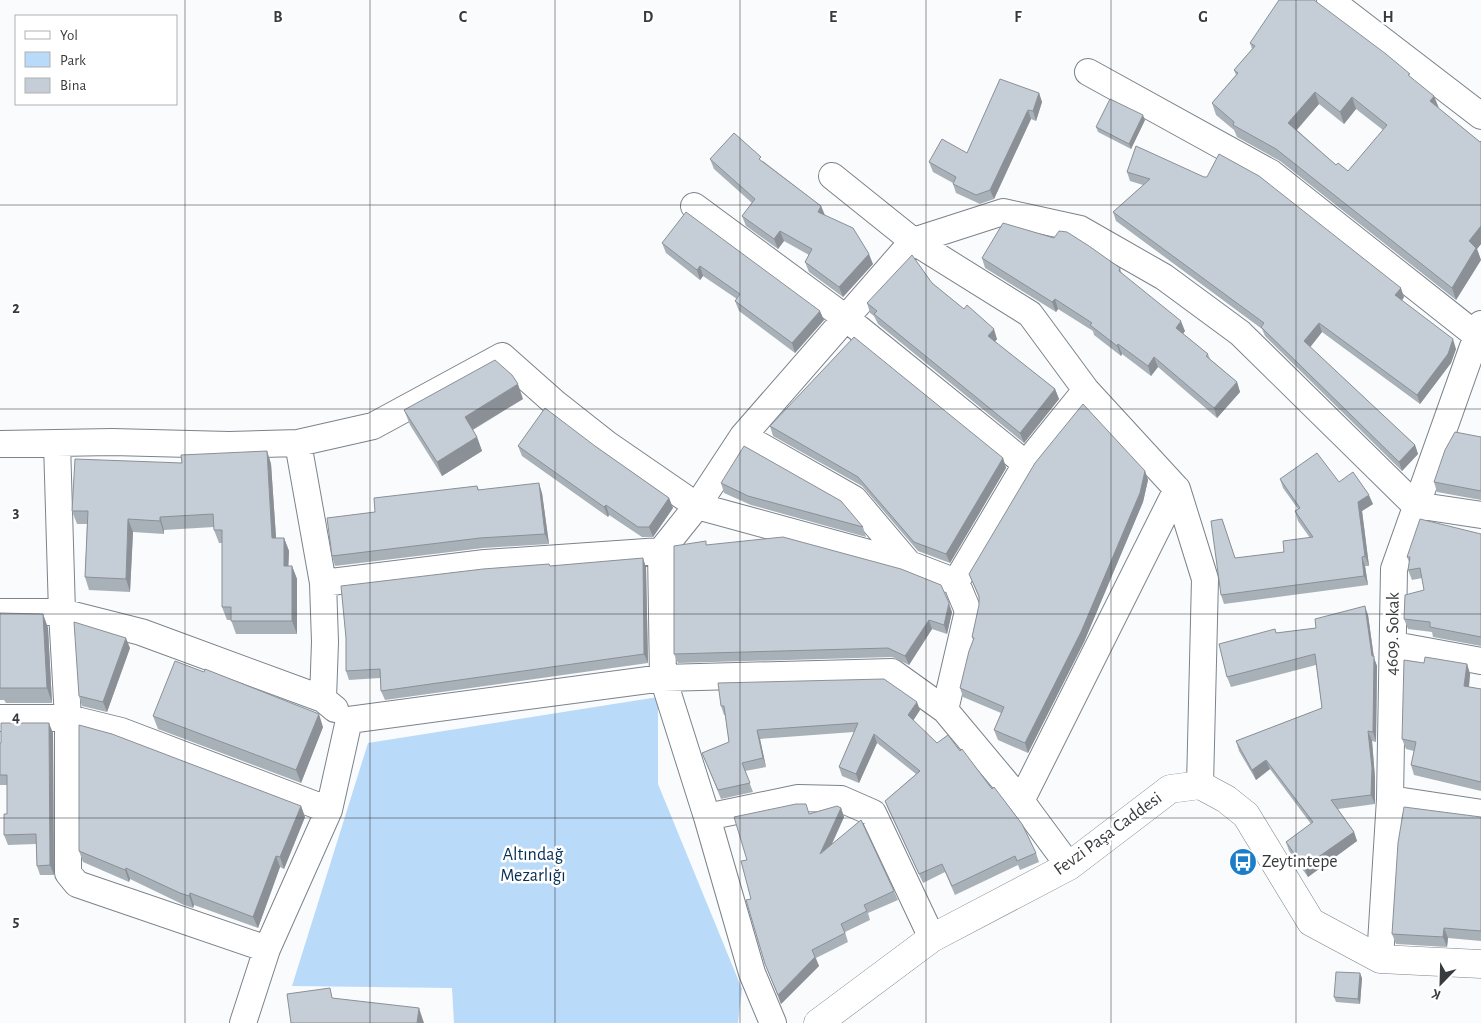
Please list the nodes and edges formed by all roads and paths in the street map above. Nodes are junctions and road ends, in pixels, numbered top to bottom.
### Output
1 (1330, 0) edge
2 (1088, 72) dead end
3 (1481, 116) edge
4 (832, 176) dead end
5 (694, 206) dead end
6 (913, 241) junction
7 (847, 319) junction
8 (1479, 331) edge
9 (1086, 390) junction
10 (743, 436) junction
11 (57, 443) junction
12 (298, 443) junction
13 (0, 444) edge
14 (1026, 464) junction
15 (1177, 489) junction
16 (1415, 505) junction
17 (697, 506) junction
18 (1481, 515) edge
19 (661, 551) junction
20 (909, 564) junction
21 (956, 582) junction
22 (323, 583) junction
23 (0, 612) edge
24 (62, 612) junction
25 (1394, 645) junction
26 (1481, 661) edge
27 (664, 678) junction
28 (323, 700) junction
29 (945, 710) junction
30 (0, 718) edge
31 (68, 718) junction
32 (349, 720) junction
33 (1200, 785) junction
34 (1390, 799) junction
35 (1021, 802) junction
36 (329, 810) junction
37 (1481, 813) edge
38 (707, 817) junction
39 (1069, 866) junction
40 (932, 938) junction
41 (266, 949) junction
42 (1380, 959) junction
43 (1481, 964) edge
44 (243, 1023) edge
45 (773, 1023) edge
46 (818, 1023) edge

1 - 3 street
2 - 8 street
4 - 6 street
5 - 7 street
6 - 7 street
6 - 9 street
6 - 16 street
7 - 10 street
7 - 14 street
8 - 16 street, 4609. Sokak
9 - 14 street
9 - 15 street
10 - 17 street
10 - 20 street
11 - 12 street
11 - 13 street
11 - 24 street
12 - 17 street
12 - 22 street
14 - 21 street
15 - 33 street
15 - 35 street
16 - 18 street
16 - 25 street, 4609. Sokak
17 - 19 street
17 - 20 street
19 - 22 street
19 - 27 street
20 - 21 street
21 - 29 street
22 - 28 street
23 - 24 street
24 - 28 street
24 - 31 street
25 - 26 street
25 - 34 street, 4609. Sokak
27 - 29 street
27 - 32 street
27 - 38 street
28 - 32 street
29 - 35 street
30 - 31 street
31 - 36 street
31 - 41 street
32 - 36 street
33 - 39 street, Fevzi Paşa Caddesi
33 - 42 street
34 - 37 street
34 - 42 street, 4609. Sokak
35 - 39 street
36 - 41 street
38 - 40 street
38 - 45 street
39 - 40 street, Fevzi Paşa Caddesi
40 - 46 street, Fevzi Paşa Caddesi
41 - 44 street
42 - 43 street

